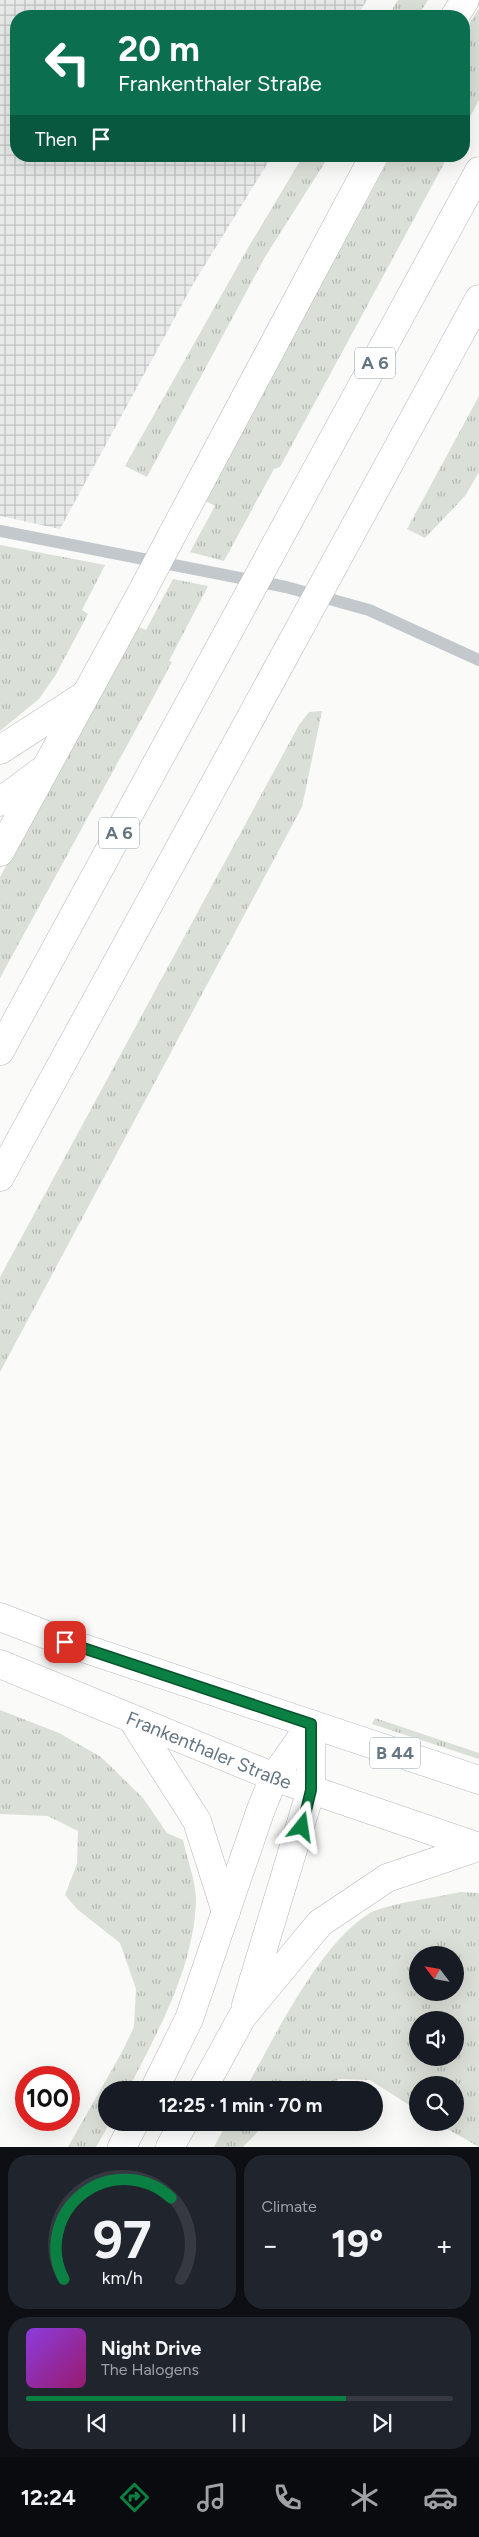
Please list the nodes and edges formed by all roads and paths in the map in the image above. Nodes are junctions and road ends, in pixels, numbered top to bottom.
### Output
1 (371, 162) edge
2 (479, 171) edge
3 (479, 299) edge
4 (0, 531) edge
5 (479, 660) edge
6 (86, 694) junction
7 (0, 750) edge
8 (47, 767) junction
9 (0, 802) edge
10 (0, 852) edge
11 (0, 1051) edge
12 (0, 1177) edge
13 (0, 1617) edge
14 (0, 1664) edge
15 (132, 1719) junction
16 (311, 1724) junction
17 (274, 1777) junction
18 (479, 1780) edge
19 (311, 1790) junction
20 (478, 1847) edge
21 (226, 1912) junction
22 (242, 2017) junction
23 (158, 2081) edge
24 (207, 2081) edge
25 (130, 2131) edge
26 (179, 2131) edge
27 (122, 2147) edge
28 (170, 2147) edge

1 - 6 main road, bridge
2 - 11 main road, A 6, bridge
3 - 12 main road, bridge
4 - 5 lane
6 - 7 main road
6 - 8 main road
8 - 9 main road
8 - 10 main road
13 - 16 main road, B 44
14 - 15 main road, Frankenthaler Straße
15 - 17 main road, Frankenthaler Straße
15 - 21 main road
16 - 17 main road
16 - 18 main road, B 44
16 - 19 main road
17 - 19 main road, Frankenthaler Straße
17 - 21 main road
19 - 20 main road, Frankenthaler Straße
19 - 22 main road
20 - 22 main road
21 - 23 main road
22 - 24 main road
25 - 27 main road
26 - 28 main road

